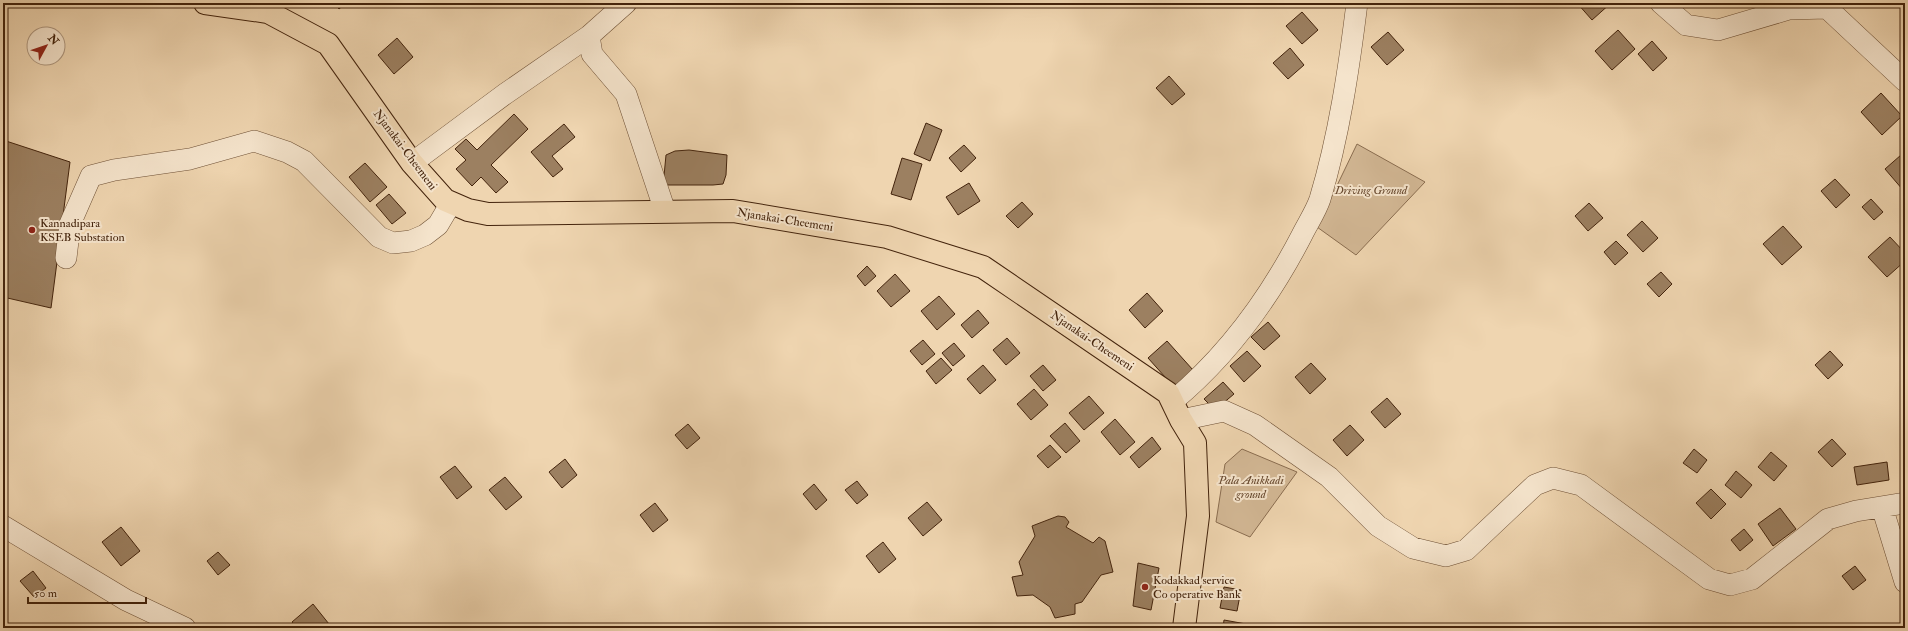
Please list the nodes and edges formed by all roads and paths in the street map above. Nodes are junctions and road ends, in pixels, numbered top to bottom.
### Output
1 (205, 3) edge
2 (626, 3) edge
3 (1357, 3) edge
4 (1662, 3) edge
5 (589, 36) junction
6 (1905, 81) edge
7 (412, 163) junction
8 (451, 203) junction
9 (665, 211) junction
10 (66, 258) dead end
11 (1177, 410) junction
12 (1905, 503) edge
13 (1882, 507) junction
14 (3, 526) edge
15 (1905, 582) edge
16 (185, 628) edge
17 (1184, 628) edge

1 - 7 main road, Njanakai-Cheemeni
2 - 5 street
3 - 11 street
4 - 6 street
5 - 7 street
5 - 9 street
7 - 8 main road, Njanakai-Cheemeni
8 - 9 main road, Njanakai-Cheemeni
8 - 10 street
9 - 11 main road, Njanakai-Cheemeni
11 - 13 street
11 - 17 main road, Njanakai-Cheemeni
12 - 13 street
13 - 15 street
14 - 16 street

